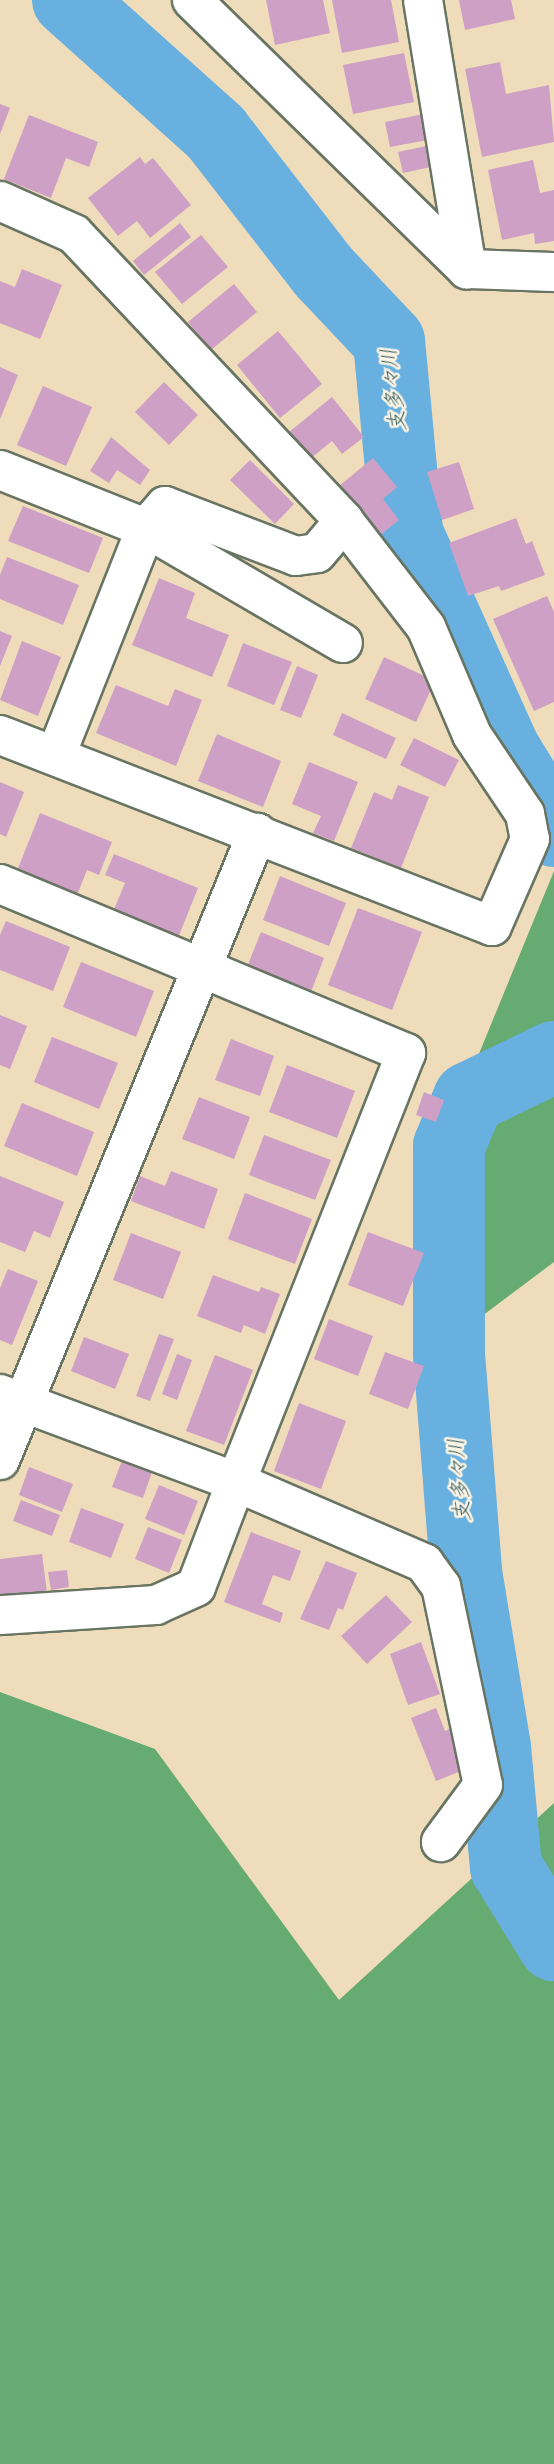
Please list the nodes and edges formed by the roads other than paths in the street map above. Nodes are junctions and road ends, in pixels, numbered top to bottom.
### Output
1 (423, 0) edge
2 (197, 2) edge
3 (0, 201) edge
4 (467, 269) junction
5 (554, 272) edge
6 (0, 470) edge
7 (344, 521) junction
8 (146, 527) junction
9 (343, 643) dead end
10 (0, 735) edge
11 (56, 755) junction
12 (257, 833) junction
13 (0, 884) edge
14 (201, 968) junction
15 (11, 1399) edge
16 (0, 1460) edge
17 (236, 1482) junction
18 (0, 1615) edge
19 (441, 1842) dead end

1 - 4 street
2 - 4 street
3 - 7 street
4 - 5 street
6 - 8 street
7 - 8 street
7 - 12 street
8 - 9 street
8 - 11 street
10 - 11 street
11 - 12 street
12 - 14 street
13 - 14 street
14 - 15 street
14 - 17 street
15 - 16 street
15 - 17 street
17 - 18 street
17 - 19 street

